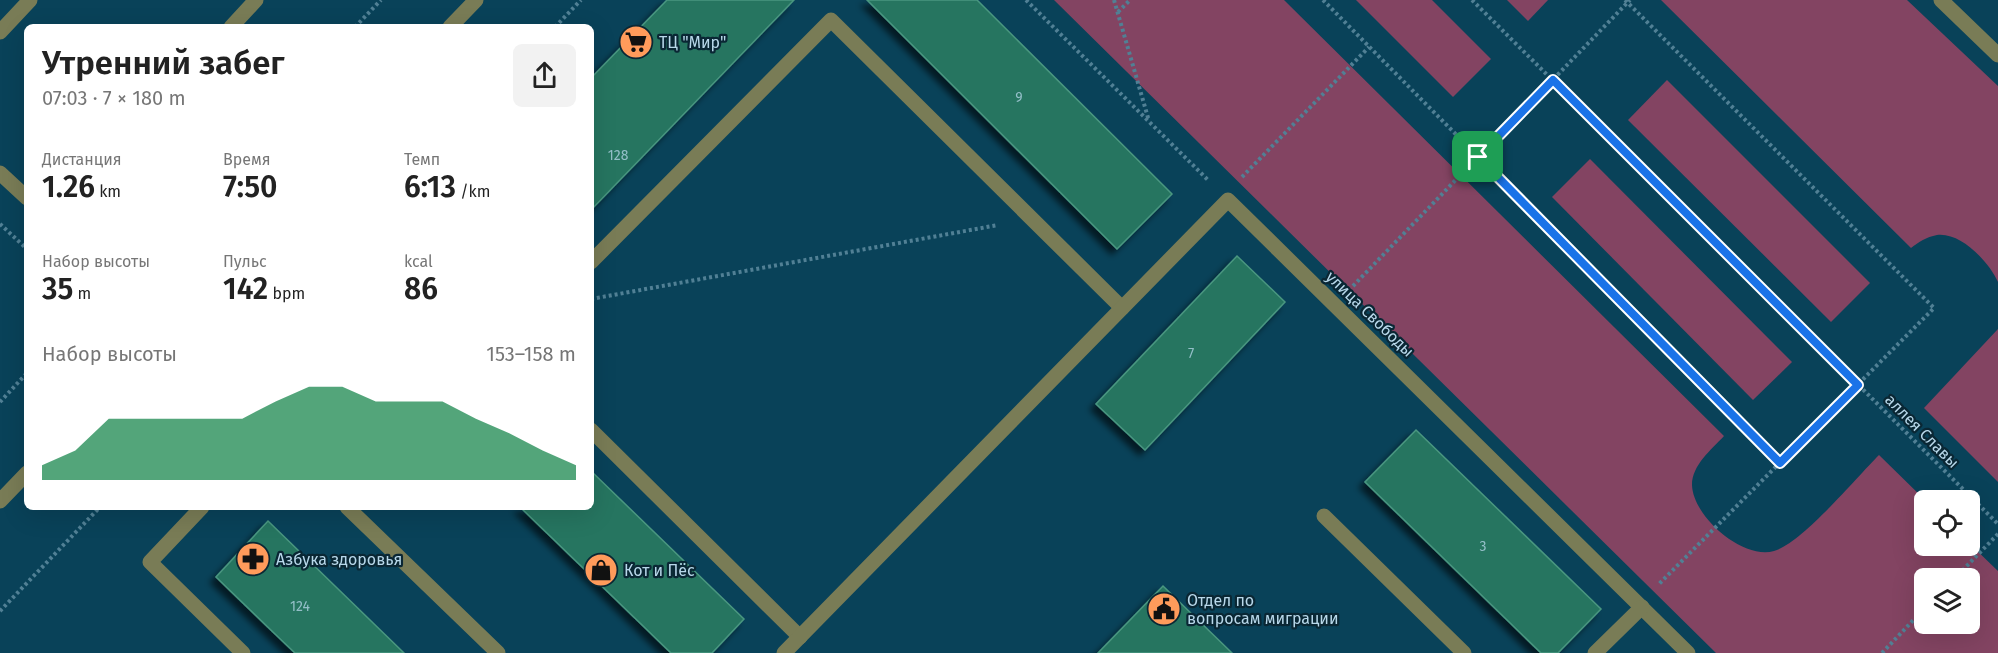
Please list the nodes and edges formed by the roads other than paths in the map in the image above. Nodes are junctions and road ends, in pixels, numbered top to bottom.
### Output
1 (30, 0) edge
2 (256, 0) edge
3 (476, 0) edge
4 (1941, 0) edge
5 (234, 24) edge
6 (453, 24) edge
7 (0, 32) edge
8 (1998, 55) edge
9 (0, 173) edge
10 (24, 195) edge
11 (594, 259) edge
12 (1122, 308) junction
13 (594, 433) edge
14 (24, 475) edge
15 (0, 501) edge
16 (199, 510) edge
17 (350, 510) edge
18 (1324, 516) dead end
19 (1641, 605) junction
20 (800, 637) junction
21 (243, 653) edge
22 (498, 653) edge
23 (784, 653) edge
24 (1464, 653) edge
25 (1595, 653) edge
26 (1688, 653) edge

1 - 7 street
2 - 5 street
3 - 6 street
4 - 8 street
9 - 10 street
11 - 12 street
12 - 19 street, улица Свободы
12 - 20 street
13 - 20 street
14 - 15 street
16 - 21 street
17 - 22 street
18 - 24 street
19 - 25 street
19 - 26 street, улица Свободы
20 - 23 street

